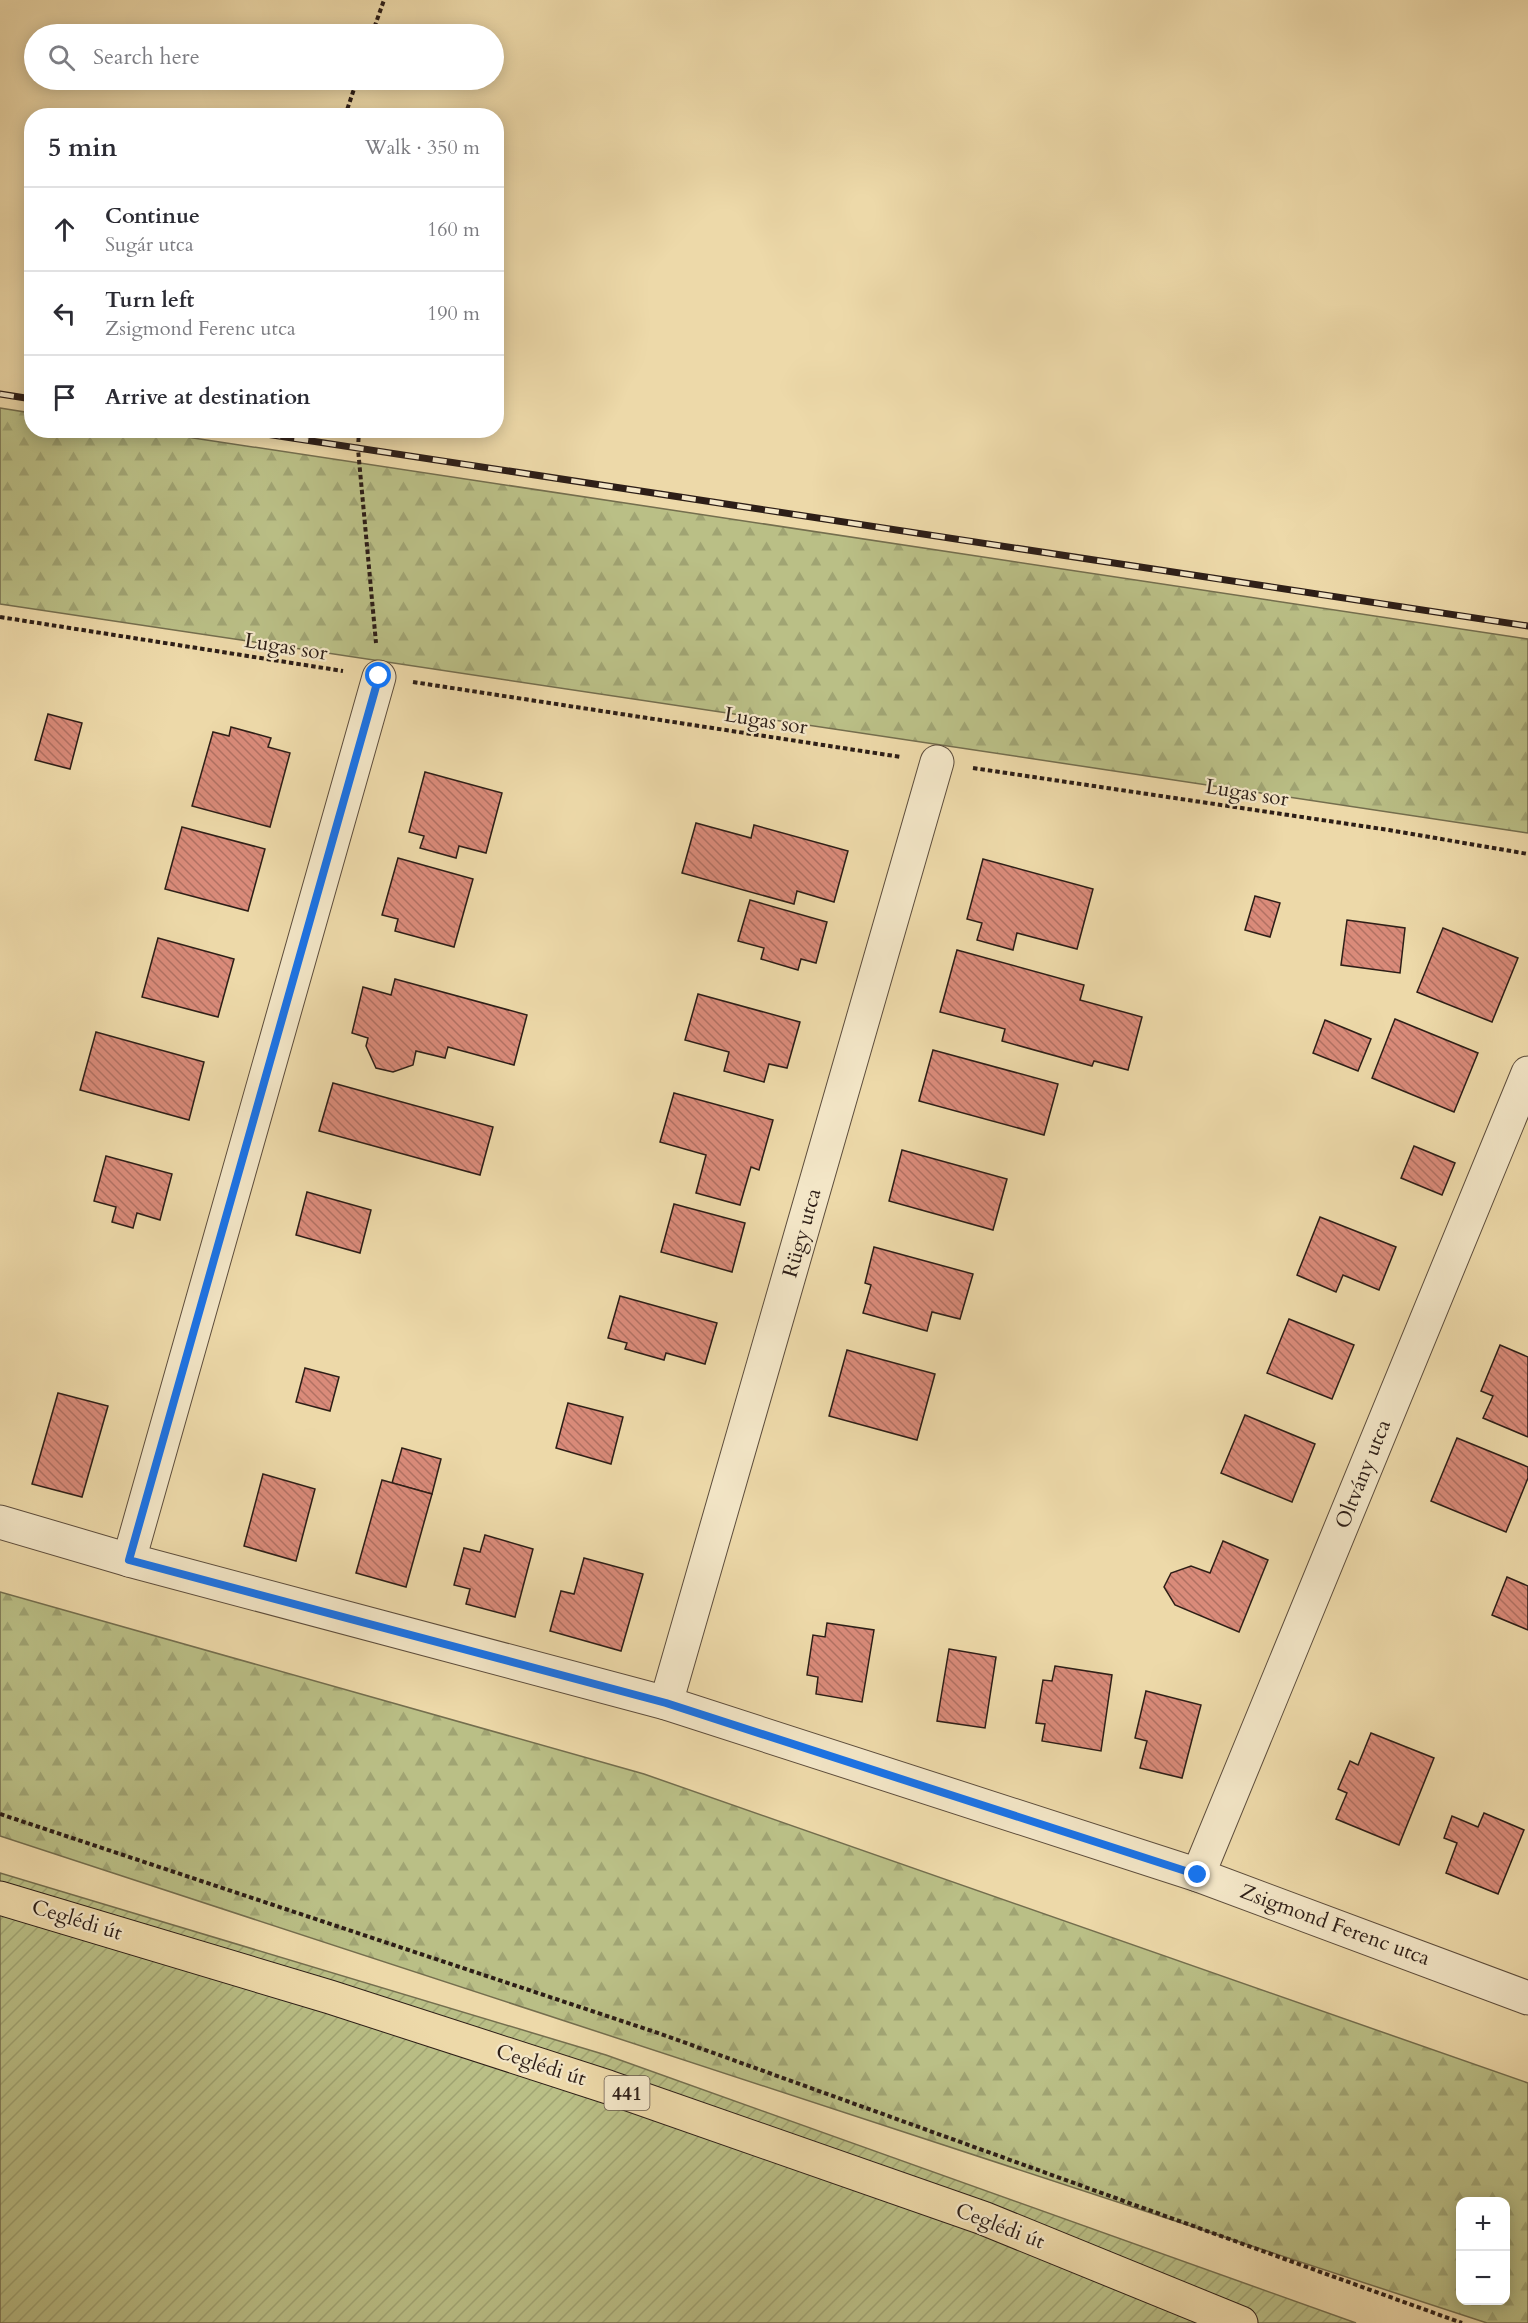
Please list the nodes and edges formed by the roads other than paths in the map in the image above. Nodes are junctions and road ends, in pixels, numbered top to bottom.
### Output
1 (379, 676) road end
2 (937, 762) road end
3 (1528, 1073) edge
4 (0, 1522) edge
5 (129, 1560) junction
6 (666, 1703) junction
7 (1198, 1875) junction
8 (0, 1898) edge
9 (1528, 1998) edge
10 (1241, 2323) edge

1 - 5 street
2 - 6 street, Rügy utca
3 - 7 street, Oltvány utca
4 - 5 street, Zsigmond Ferenc utca
5 - 6 street, Zsigmond Ferenc utca
6 - 7 street, Zsigmond Ferenc utca
7 - 9 street, Zsigmond Ferenc utca
8 - 10 main road, Ceglédi út / 441

